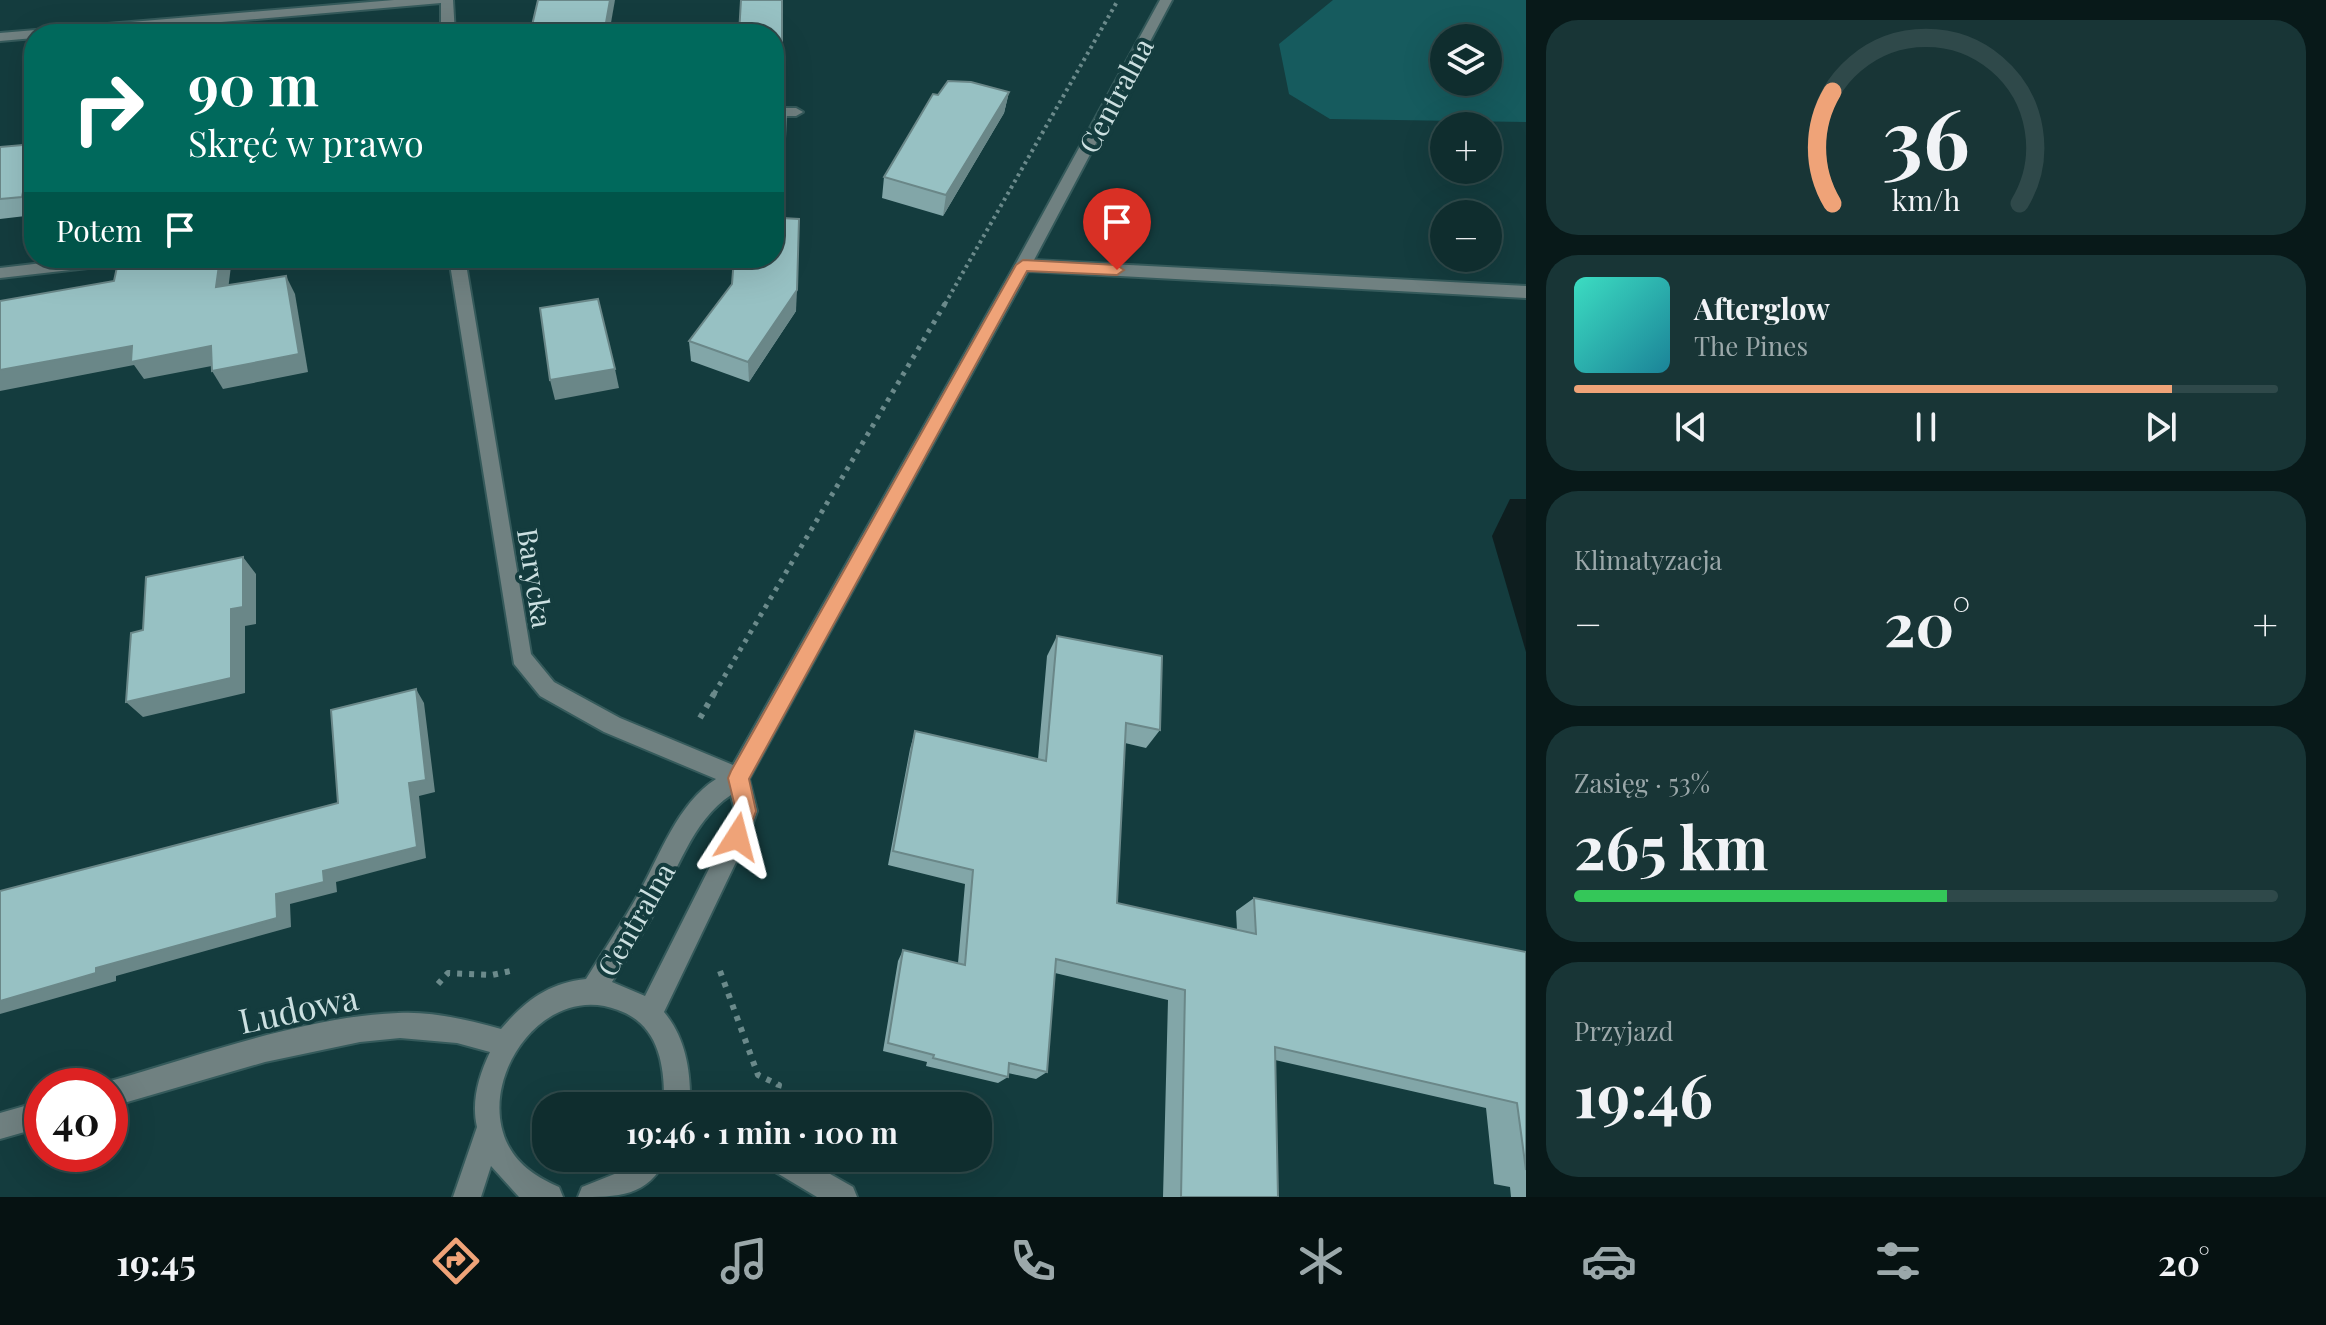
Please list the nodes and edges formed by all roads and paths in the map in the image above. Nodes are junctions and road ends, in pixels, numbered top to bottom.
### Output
1 (439, 0) edge
2 (447, 0) edge
3 (1118, 0) edge
4 (1166, 0) edge
5 (154, 24) edge
6 (448, 24) edge
7 (24, 35) edge
8 (0, 37) edge
9 (784, 112) edge
10 (796, 112) dead end
11 (1023, 265) junction
12 (44, 268) edge
13 (459, 268) edge
14 (0, 273) edge
15 (1526, 292) edge
16 (679, 755) junction
17 (738, 778) junction
18 (694, 923) junction
19 (520, 970) dead end
20 (594, 989) junction
21 (650, 1013) junction
22 (400, 1025) junction
23 (505, 1043) junction
24 (128, 1089) edge
25 (677, 1092) edge
26 (777, 1092) edge
27 (24, 1119) edge
28 (0, 1126) edge
29 (489, 1130) junction
30 (642, 1172) edge
31 (800, 1172) edge
32 (467, 1197) edge
33 (549, 1197) edge
34 (592, 1197) edge
35 (843, 1197) edge

1 - 5 street
2 - 6 street
3 - 16 path
4 - 11 street, Centralna
7 - 8 street
9 - 10 street
11 - 15 street
11 - 17 street, Centralna
12 - 14 street
13 - 16 street, Barycka
16 - 17 street, Barycka
17 - 18 street, Centralna
17 - 20 street, Centralna
18 - 21 street, Centralna
18 - 26 path
19 - 22 path
20 - 21 street
20 - 23 street
21 - 25 street
22 - 23 street, Ludowa
22 - 24 street, Ludowa
23 - 29 street
27 - 28 street
29 - 32 street
29 - 33 street
30 - 34 street
31 - 35 street

